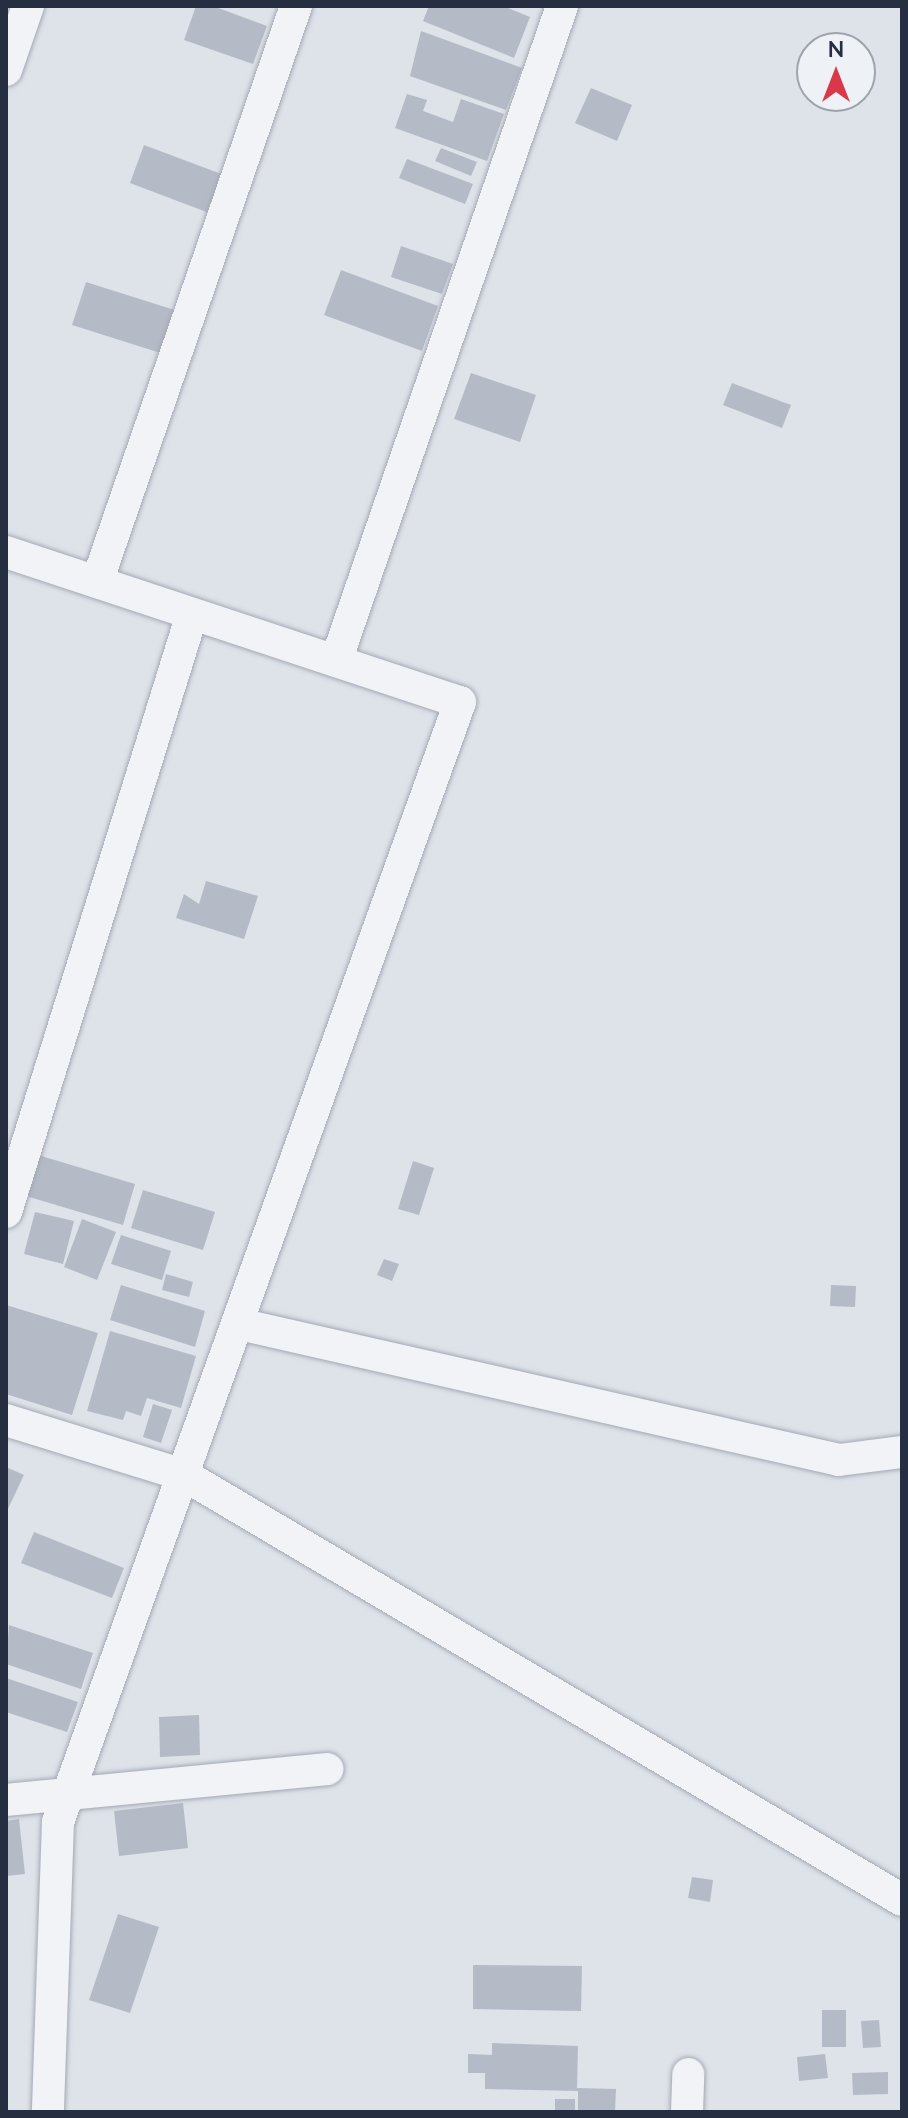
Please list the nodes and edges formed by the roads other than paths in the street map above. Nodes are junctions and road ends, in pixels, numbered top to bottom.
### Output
1 (28, 6) edge
2 (296, 6) edge
3 (562, 6) edge
4 (6, 70) edge
5 (6, 552) edge
6 (97, 582) junction
7 (192, 614) junction
8 (336, 661) junction
9 (6, 1212) edge
10 (239, 1324) junction
11 (6, 1420) edge
12 (902, 1452) edge
13 (184, 1475) junction
14 (328, 1769) dead end
15 (68, 1794) junction
16 (6, 1800) edge
17 (902, 1900) edge
18 (688, 2074) dead end
19 (48, 2112) edge
20 (687, 2112) edge

1 - 4 street
2 - 6 street
3 - 8 street
5 - 6 street
6 - 7 street
7 - 8 street
7 - 9 street
8 - 10 street
10 - 12 street
10 - 13 street
11 - 13 street
13 - 15 street
13 - 17 street
14 - 15 street
15 - 16 street
15 - 19 street
18 - 20 street

